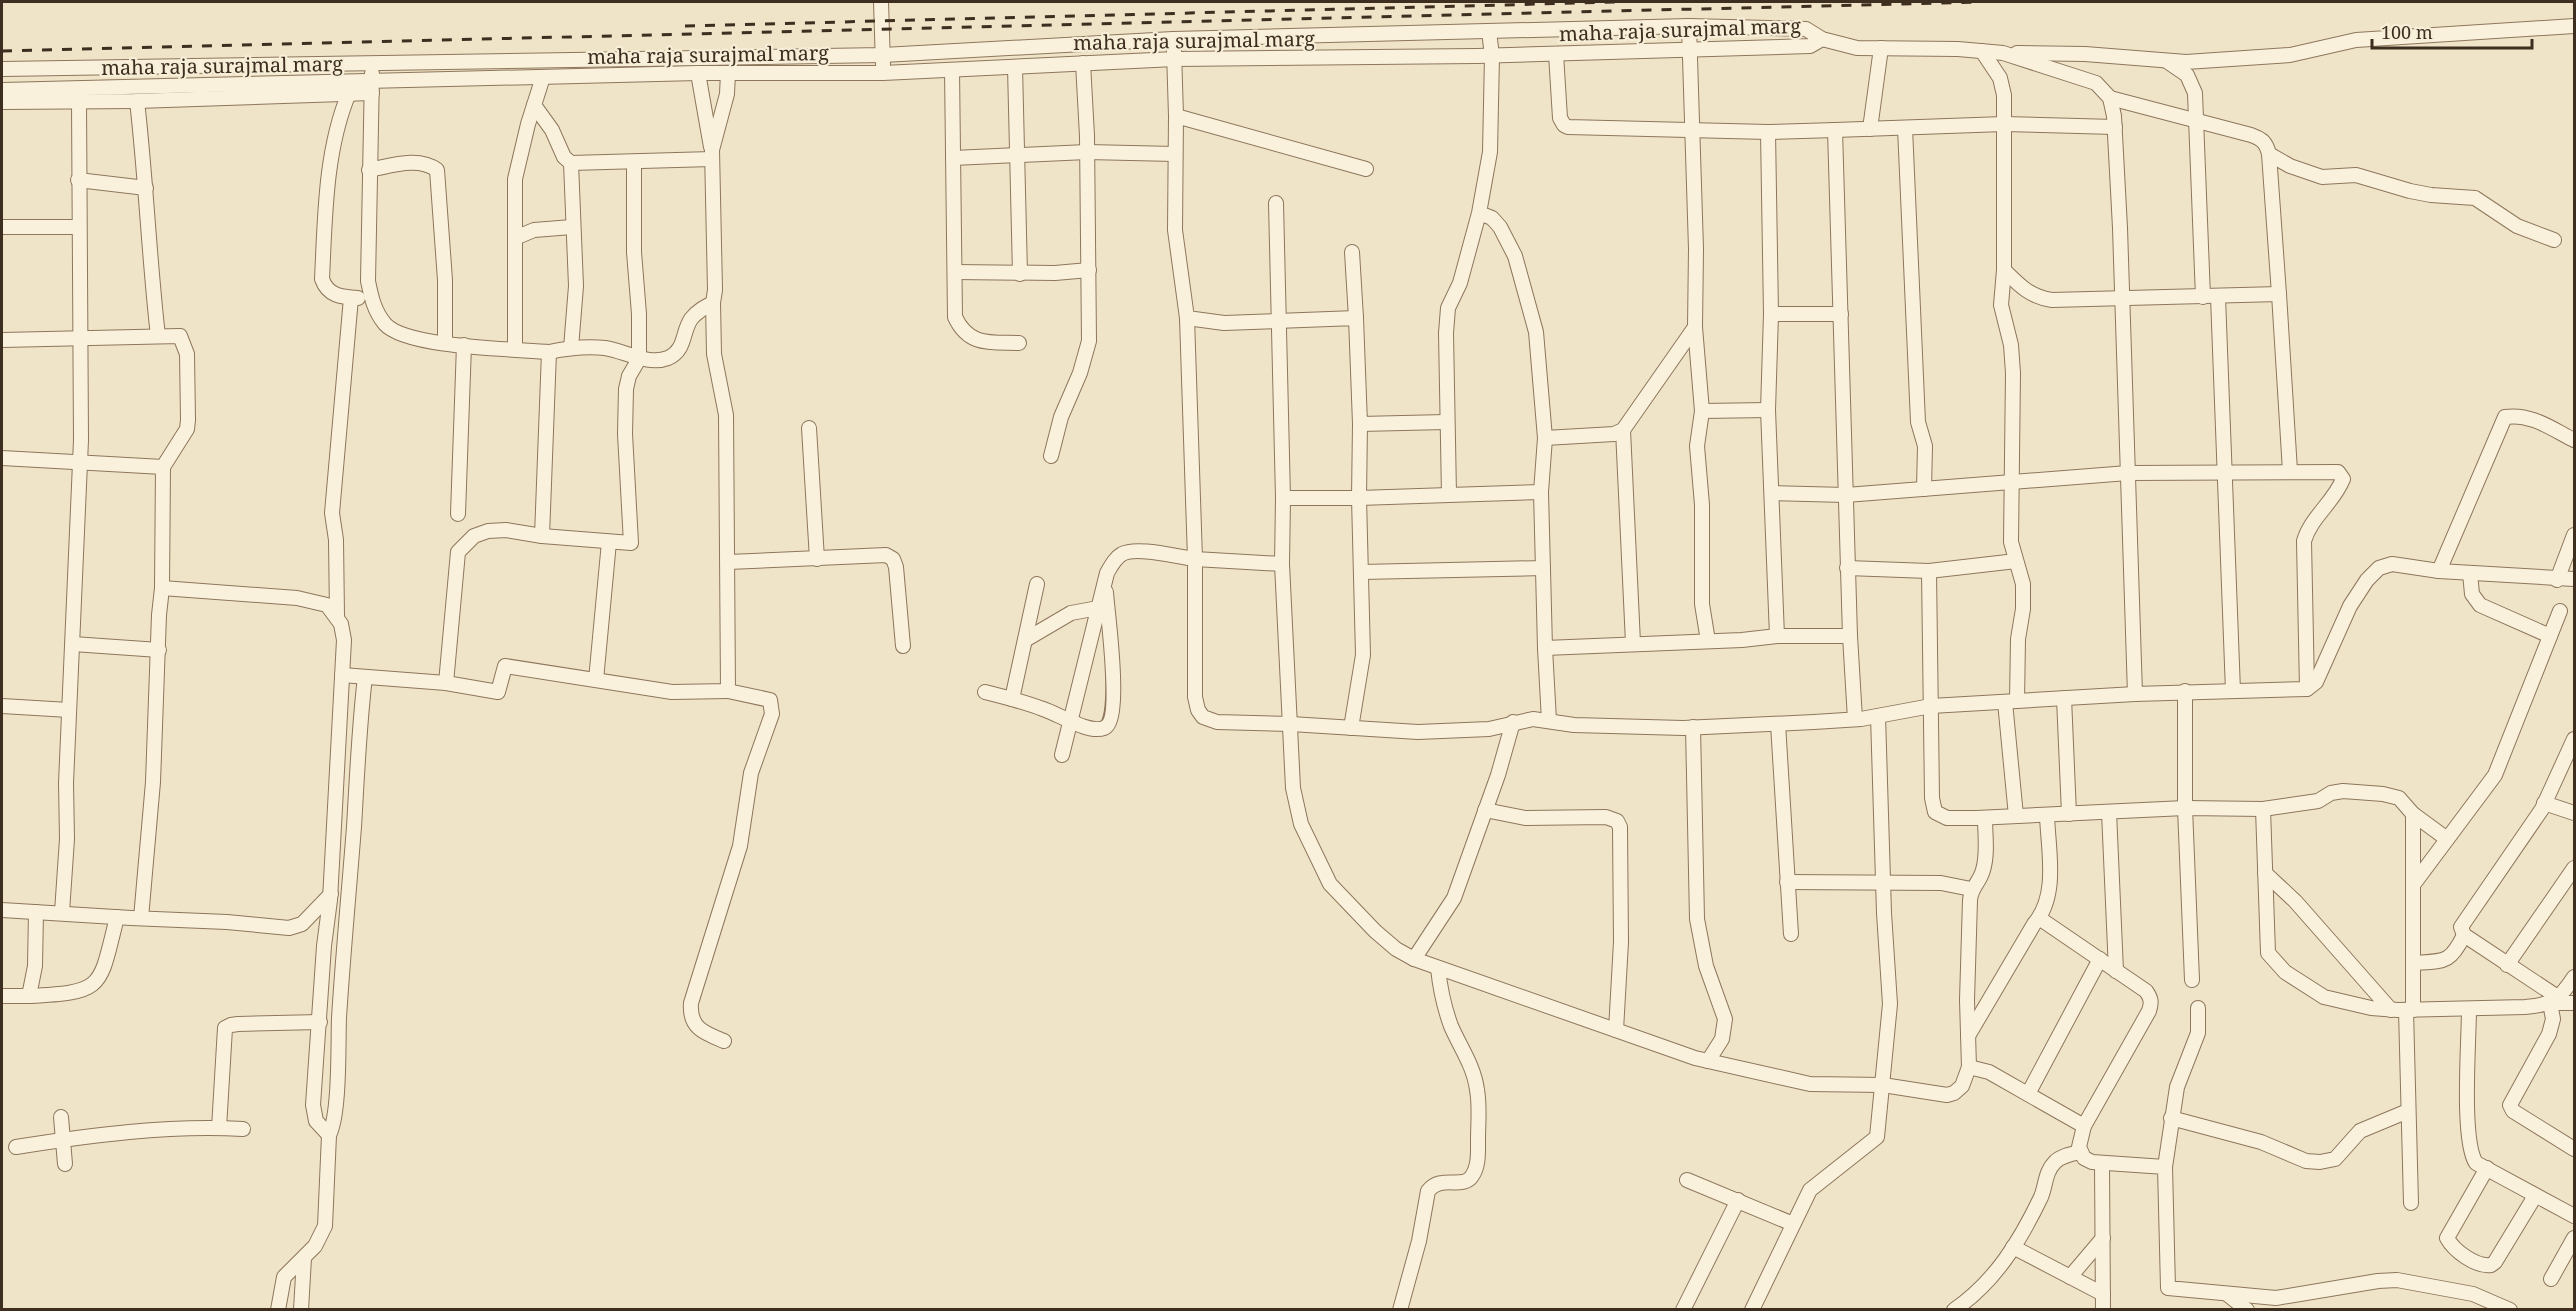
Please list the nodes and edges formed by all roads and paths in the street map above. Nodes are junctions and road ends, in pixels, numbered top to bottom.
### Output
1 (881, 2) edge
2 (1689, 26) junction
3 (2574, 26) edge
4 (1489, 31) junction
5 (1173, 39) junction
6 (1822, 39) junction
7 (1881, 48) junction
8 (1689, 51) junction
9 (1982, 51) junction
10 (2003, 53) junction
11 (1556, 54) junction
12 (883, 56) junction
13 (1492, 56) junction
14 (1175, 59) junction
15 (2166, 61) junction
16 (372, 62) junction
17 (1083, 63) junction
18 (1015, 67) junction
19 (2, 69) edge
20 (952, 70) junction
21 (698, 73) junction
22 (728, 73) junction
23 (883, 73) junction
24 (543, 77) junction
25 (372, 87) junction
26 (2, 90) edge
27 (349, 93) junction
28 (2110, 98) junction
29 (137, 101) junction
30 (2, 102) edge
31 (79, 102) junction
32 (534, 105) junction
33 (1176, 116) junction
34 (2196, 121) junction
35 (2004, 124) junction
36 (2115, 127) junction
37 (1905, 128) junction
38 (1870, 129) junction
39 (1835, 130) junction
40 (1693, 131) junction
41 (1768, 132) junction
42 (1087, 152) junction
43 (712, 154) junction
44 (1175, 154) junction
45 (2270, 154) junction
46 (1017, 156) junction
47 (953, 158) junction
48 (634, 162) junction
49 (571, 163) junction
50 (1366, 169) dead end
51 (369, 170) junction
52 (78, 180) junction
53 (146, 188) junction
54 (1276, 203) dead end
55 (1479, 213) junction
56 (2, 227) edge
57 (79, 227) junction
58 (572, 227) junction
59 (515, 238) junction
60 (2554, 240) dead end
61 (1352, 252) dead end
62 (1089, 270) junction
63 (2004, 270) junction
64 (955, 272) junction
65 (1020, 274) junction
66 (2279, 294) junction
67 (2122, 297) junction
68 (2203, 297) junction
69 (2218, 297) junction
70 (351, 298) junction
71 (372, 300) junction
72 (714, 303) junction
73 (1771, 314) junction
74 (1841, 314) junction
75 (1187, 318) junction
76 (1356, 318) junction
77 (1278, 321) junction
78 (1695, 327) junction
79 (158, 336) junction
80 (2, 340) edge
81 (79, 340) junction
82 (445, 343) junction
83 (1019, 344) dead end
84 (464, 345) junction
85 (571, 348) junction
86 (515, 349) junction
87 (549, 352) junction
88 (639, 359) junction
89 (1768, 410) junction
90 (1702, 411) junction
91 (1446, 422) junction
92 (1360, 424) junction
93 (809, 428) dead end
94 (1623, 430) junction
95 (1545, 438) junction
96 (2574, 440) edge
97 (1051, 456) dead end
98 (2, 458) edge
99 (80, 464) junction
100 (163, 467) junction
101 (2224, 471) junction
102 (2290, 471) junction
103 (2128, 473) junction
104 (2011, 483) junction
105 (1924, 489) junction
106 (1541, 492) junction
107 (1772, 493) junction
108 (1449, 495) junction
109 (1846, 495) junction
110 (1283, 498) junction
111 (1359, 498) junction
112 (458, 514) dead end
113 (2574, 535) edge
114 (542, 536) junction
115 (609, 542) junction
116 (817, 559) junction
117 (1195, 559) junction
118 (2016, 561) junction
119 (728, 562) junction
120 (1282, 564) junction
121 (1543, 568) junction
122 (1847, 568) junction
123 (1929, 571) junction
124 (2439, 571) junction
125 (1361, 572) junction
126 (2470, 573) junction
127 (2574, 579) edge
128 (2557, 580) junction
129 (1105, 581) junction
130 (1037, 584) dead end
131 (162, 588) junction
132 (1098, 608) junction
133 (2560, 611) dead end
134 (337, 616) junction
135 (1777, 636) junction
136 (1850, 636) junction
137 (2550, 636) junction
138 (1025, 640) junction
139 (1708, 641) junction
140 (1633, 643) junction
141 (73, 644) junction
142 (903, 646) dead end
143 (1545, 648) junction
144 (159, 651) junction
145 (342, 675) junction
146 (365, 677) junction
147 (596, 680) junction
148 (446, 683) junction
149 (2307, 689) junction
150 (728, 691) junction
151 (2185, 691) junction
152 (2233, 691) junction
153 (985, 692) dead end
154 (2135, 694) junction
155 (2064, 698) junction
156 (1012, 699) junction
157 (2011, 701) junction
158 (2, 706) edge
159 (1931, 706) junction
160 (69, 710) junction
161 (1878, 716) junction
162 (1855, 720) junction
163 (1549, 721) junction
164 (1071, 722) junction
165 (1513, 722) junction
166 (1292, 724) junction
167 (1778, 724) junction
168 (1352, 728) junction
169 (1693, 728) junction
170 (2574, 739) edge
171 (1062, 755) dead end
172 (2544, 803) junction
173 (2185, 808) junction
174 (2263, 809) junction
175 (1485, 810) junction
176 (2109, 812) junction
177 (2574, 813) edge
178 (2069, 814) junction
179 (2413, 814) junction
180 (2047, 815) junction
181 (2016, 816) junction
182 (1985, 818) junction
183 (2447, 840) junction
184 (2574, 868) edge
185 (2265, 873) junction
186 (1788, 882) junction
187 (1883, 883) junction
188 (2413, 885) junction
189 (1971, 889) junction
190 (331, 894) junction
191 (2, 910) edge
192 (36, 912) junction
193 (62, 912) junction
194 (117, 917) junction
195 (141, 918) junction
196 (2039, 918) junction
197 (1791, 934) dead end
198 (2464, 935) junction
199 (1414, 960) junction
200 (2100, 960) junction
201 (2413, 963) junction
202 (2507, 965) junction
203 (1438, 968) junction
204 (2116, 971) junction
205 (2574, 977) edge
206 (2192, 980) dead end
207 (2, 996) edge
208 (29, 996) junction
209 (2555, 1000) junction
210 (2574, 1003) edge
211 (2198, 1008) dead end
212 (2469, 1009) junction
213 (2391, 1010) junction
214 (2410, 1010) junction
215 (320, 1022) junction
216 (1616, 1030) junction
217 (1967, 1038) junction
218 (724, 1041) dead end
219 (1708, 1061) junction
220 (1969, 1067) junction
221 (1883, 1085) junction
222 (2028, 1094) junction
223 (2408, 1112) junction
224 (61, 1117) dead end
225 (2171, 1118) junction
226 (2084, 1126) junction
227 (219, 1128) junction
228 (243, 1129) dead end
229 (329, 1135) junction
230 (63, 1139) junction
231 (16, 1147) dead end
232 (2574, 1149) edge
233 (2080, 1152) junction
234 (65, 1164) dead end
235 (2102, 1164) junction
236 (2165, 1167) junction
237 (2487, 1168) junction
238 (1687, 1180) dead end
239 (2535, 1196) junction
240 (1738, 1200) junction
241 (2411, 1203) dead end
242 (2574, 1216) edge
243 (1793, 1224) junction
244 (2103, 1238) junction
245 (2574, 1238) edge
246 (2013, 1247) junction
247 (304, 1258) junction
248 (2070, 1277) junction
249 (2551, 1279) dead end
250 (2225, 1293) junction
251 (2103, 1294) junction
252 (279, 1310) edge
253 (301, 1310) edge
254 (1400, 1310) edge
255 (1683, 1310) edge
256 (1752, 1310) edge
257 (1954, 1310) edge
258 (2103, 1310) edge
259 (2247, 1310) edge
260 (2510, 1310) edge

1 - 12 street
2 - 4 street, maha raja surajmal marg
2 - 6 street, maha raja surajmal marg
2 - 8 street
3 - 15 street
4 - 5 street, maha raja surajmal marg
4 - 13 street
5 - 12 street, maha raja surajmal marg
5 - 14 street
6 - 7 street
6 - 8 street, maha raja surajmal marg
7 - 9 street
7 - 38 street
8 - 11 street, maha raja surajmal marg
8 - 40 street
9 - 10 street
9 - 35 street
10 - 15 street
10 - 28 street
11 - 13 street, maha raja surajmal marg
11 - 40 street
12 - 16 street, maha raja surajmal marg
12 - 23 street
13 - 14 street, maha raja surajmal marg
13 - 55 street
14 - 17 street, maha raja surajmal marg
14 - 33 street
15 - 34 street
16 - 19 street, maha raja surajmal marg
16 - 25 street
17 - 18 street, maha raja surajmal marg
17 - 42 street
18 - 20 street, maha raja surajmal marg
18 - 46 street
20 - 23 street, maha raja surajmal marg
20 - 47 street
21 - 22 street, maha raja surajmal marg
21 - 24 street, maha raja surajmal marg
21 - 43 street
22 - 23 street, maha raja surajmal marg
22 - 43 street
24 - 25 street, maha raja surajmal marg
24 - 32 street
25 - 26 street, maha raja surajmal marg
25 - 27 street
25 - 51 street
27 - 29 street
27 - 70 street
28 - 34 street
28 - 36 street
29 - 31 street
29 - 53 street
30 - 31 street
31 - 52 street
32 - 49 street
32 - 59 street
33 - 44 street
33 - 50 street
34 - 45 street
34 - 68 street
35 - 36 street
35 - 37 street
35 - 63 street
36 - 67 street
37 - 38 street
37 - 105 street
38 - 39 street
39 - 41 street
39 - 74 street
40 - 41 street
40 - 78 street
41 - 73 street
42 - 44 street
42 - 46 street
42 - 62 street
43 - 48 street
43 - 72 street
44 - 75 street
45 - 60 street
45 - 66 street
46 - 47 street
46 - 65 street
47 - 64 street
48 - 49 street
48 - 88 street
49 - 58 street
51 - 71 street
51 - 82 street
52 - 53 street
52 - 57 street
53 - 79 street
54 - 77 street
55 - 91 street
55 - 95 street
56 - 57 street
57 - 81 street
58 - 59 street
58 - 85 street
59 - 86 street
61 - 76 street
62 - 65 street
62 - 97 street
63 - 67 street
63 - 104 street
64 - 65 street
64 - 83 street
66 - 69 street
66 - 102 street
67 - 68 street
67 - 103 street
68 - 69 street
69 - 101 street
70 - 71 street
70 - 134 street
71 - 82 street
72 - 88 street
72 - 119 street
73 - 74 street
73 - 89 street
74 - 109 street
75 - 77 street
75 - 117 street
76 - 77 street
76 - 92 street
77 - 110 street
78 - 90 street
78 - 94 street
79 - 81 street
79 - 100 street
80 - 81 street
81 - 99 street
82 - 84 street
84 - 86 street
84 - 112 street
85 - 87 street
85 - 88 street
86 - 87 street
87 - 114 street
88 - 115 street
89 - 90 street
89 - 107 street
90 - 139 street
91 - 92 street
91 - 108 street
92 - 111 street
93 - 116 street
94 - 95 street
94 - 140 street
95 - 106 street
96 - 124 street
98 - 99 street
99 - 100 street
99 - 141 street
100 - 131 street
101 - 102 street
101 - 103 street
101 - 152 street
102 - 149 street
103 - 104 street
103 - 154 street
104 - 105 street
104 - 118 street
105 - 109 street
106 - 108 street
106 - 121 street
107 - 109 street
107 - 135 street
108 - 111 street
109 - 122 street
110 - 111 street
110 - 120 street
111 - 125 street
113 - 128 street
114 - 115 street
114 - 148 street
115 - 147 street
116 - 119 street
116 - 142 street
117 - 120 street
117 - 129 street
117 - 166 street
118 - 123 street
118 - 157 street
119 - 150 street
120 - 166 street
121 - 125 street
121 - 143 street
122 - 123 street
122 - 136 street
123 - 159 street
124 - 126 street
124 - 149 street
125 - 168 street
126 - 128 street
126 - 137 street
127 - 128 street
129 - 132 street
129 - 164 street
130 - 138 street
131 - 134 street
131 - 144 street
132 - 138 street
132 - 164 street
133 - 137 street
134 - 145 street
135 - 136 street
135 - 139 street
136 - 162 street
137 - 183 street
138 - 156 street
139 - 140 street
140 - 143 street
141 - 144 street
141 - 160 street
143 - 163 street
144 - 195 street
145 - 146 street
145 - 190 street
146 - 148 street
146 - 229 street
147 - 148 street
147 - 150 street
149 - 152 street
150 - 218 street
151 - 152 street
151 - 154 street
151 - 173 street
153 - 156 street
154 - 155 street
155 - 157 street
155 - 178 street
156 - 164 street
157 - 159 street
157 - 181 street
158 - 160 street
159 - 161 street
159 - 182 street
160 - 193 street
161 - 162 street
161 - 187 street
162 - 167 street
163 - 165 street
163 - 169 street
164 - 171 street
165 - 168 street
165 - 175 street
166 - 168 street
166 - 199 street
167 - 169 street
167 - 186 street
169 - 219 street
170 - 172 street
172 - 177 street
172 - 198 street
173 - 174 street
173 - 176 street
173 - 206 street
174 - 179 street
174 - 185 street
175 - 199 street
175 - 216 street
176 - 178 street
176 - 204 street
178 - 180 street
179 - 183 street
179 - 188 street
180 - 181 street
180 - 196 street
181 - 182 street
182 - 189 street
183 - 188 street
184 - 202 street
185 - 213 street
185 - 213 street
186 - 187 street
186 - 197 street
187 - 189 street
187 - 221 street
188 - 201 street
189 - 217 street
190 - 195 street
190 - 215 street
191 - 192 street
192 - 193 street
192 - 208 street
193 - 194 street
194 - 195 street
194 - 208 street
196 - 200 street
196 - 217 street
198 - 201 street
198 - 202 street
199 - 203 street
200 - 204 street
200 - 222 street
201 - 214 street
202 - 209 street
203 - 216 street
203 - 254 street
204 - 226 street
205 - 209 street
207 - 208 street
209 - 210 street
209 - 212 street
209 - 232 street
211 - 225 street
212 - 214 street
212 - 237 street
213 - 214 street
214 - 223 street
215 - 227 street
215 - 229 street
216 - 219 street
217 - 220 street
219 - 221 street
220 - 221 street
220 - 222 street
221 - 243 street
222 - 226 street
223 - 225 street
223 - 241 street
224 - 230 street
225 - 236 street
226 - 233 street
227 - 228 street
227 - 230 street
229 - 247 street
230 - 231 street
230 - 234 street
233 - 235 street
233 - 246 street
235 - 236 street
235 - 244 street
236 - 250 street
237 - 239 street
237 - 239 street
238 - 240 street
239 - 242 street
240 - 243 street
240 - 255 street
243 - 256 street
244 - 248 street
244 - 251 street
245 - 249 street
246 - 248 street
246 - 257 street
247 - 252 street
247 - 253 street
248 - 251 street
250 - 259 street
250 - 260 street
251 - 258 street

